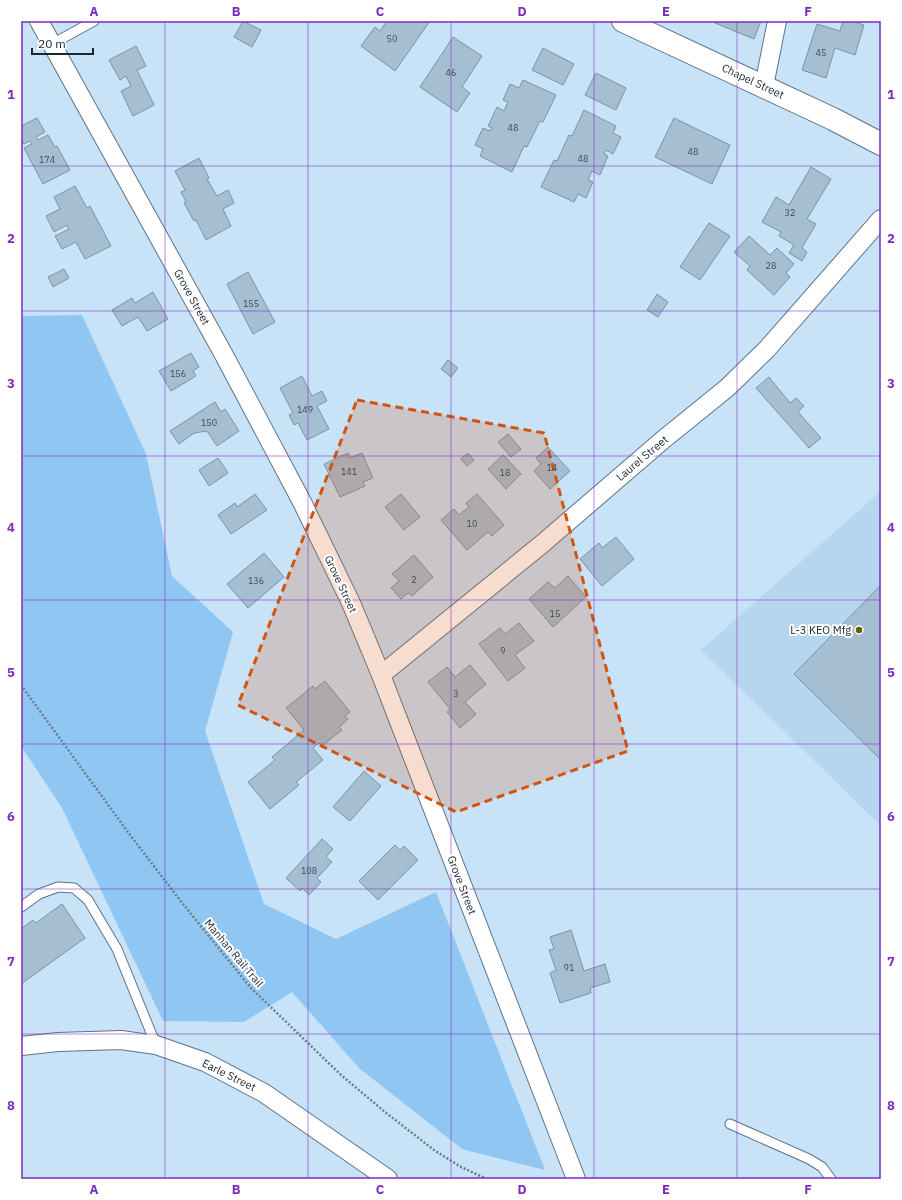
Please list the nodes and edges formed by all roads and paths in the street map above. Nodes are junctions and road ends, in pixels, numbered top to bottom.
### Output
1 (39, 21) edge
2 (94, 21) edge
3 (623, 21) edge
4 (777, 21) edge
5 (52, 44) junction
6 (764, 86) junction
7 (881, 144) edge
8 (881, 219) edge
9 (381, 675) junction
10 (21, 685) edge
11 (21, 907) edge
12 (156, 1045) junction
13 (21, 1046) edge
14 (730, 1124) dead end
15 (388, 1179) edge
16 (487, 1179) edge
17 (576, 1179) edge
18 (831, 1179) edge

1 - 5 street, Grove Street
2 - 5 lane
3 - 6 main road, Chapel Street
4 - 6 street
5 - 9 street, Grove Street
6 - 7 main road, Chapel Street
8 - 9 street, Laurel Street
9 - 17 street, Grove Street
10 - 16 path, Manhan Rail Trail
11 - 12 lane
12 - 13 street, Earle Street
12 - 15 street, Earle Street
14 - 18 lane

